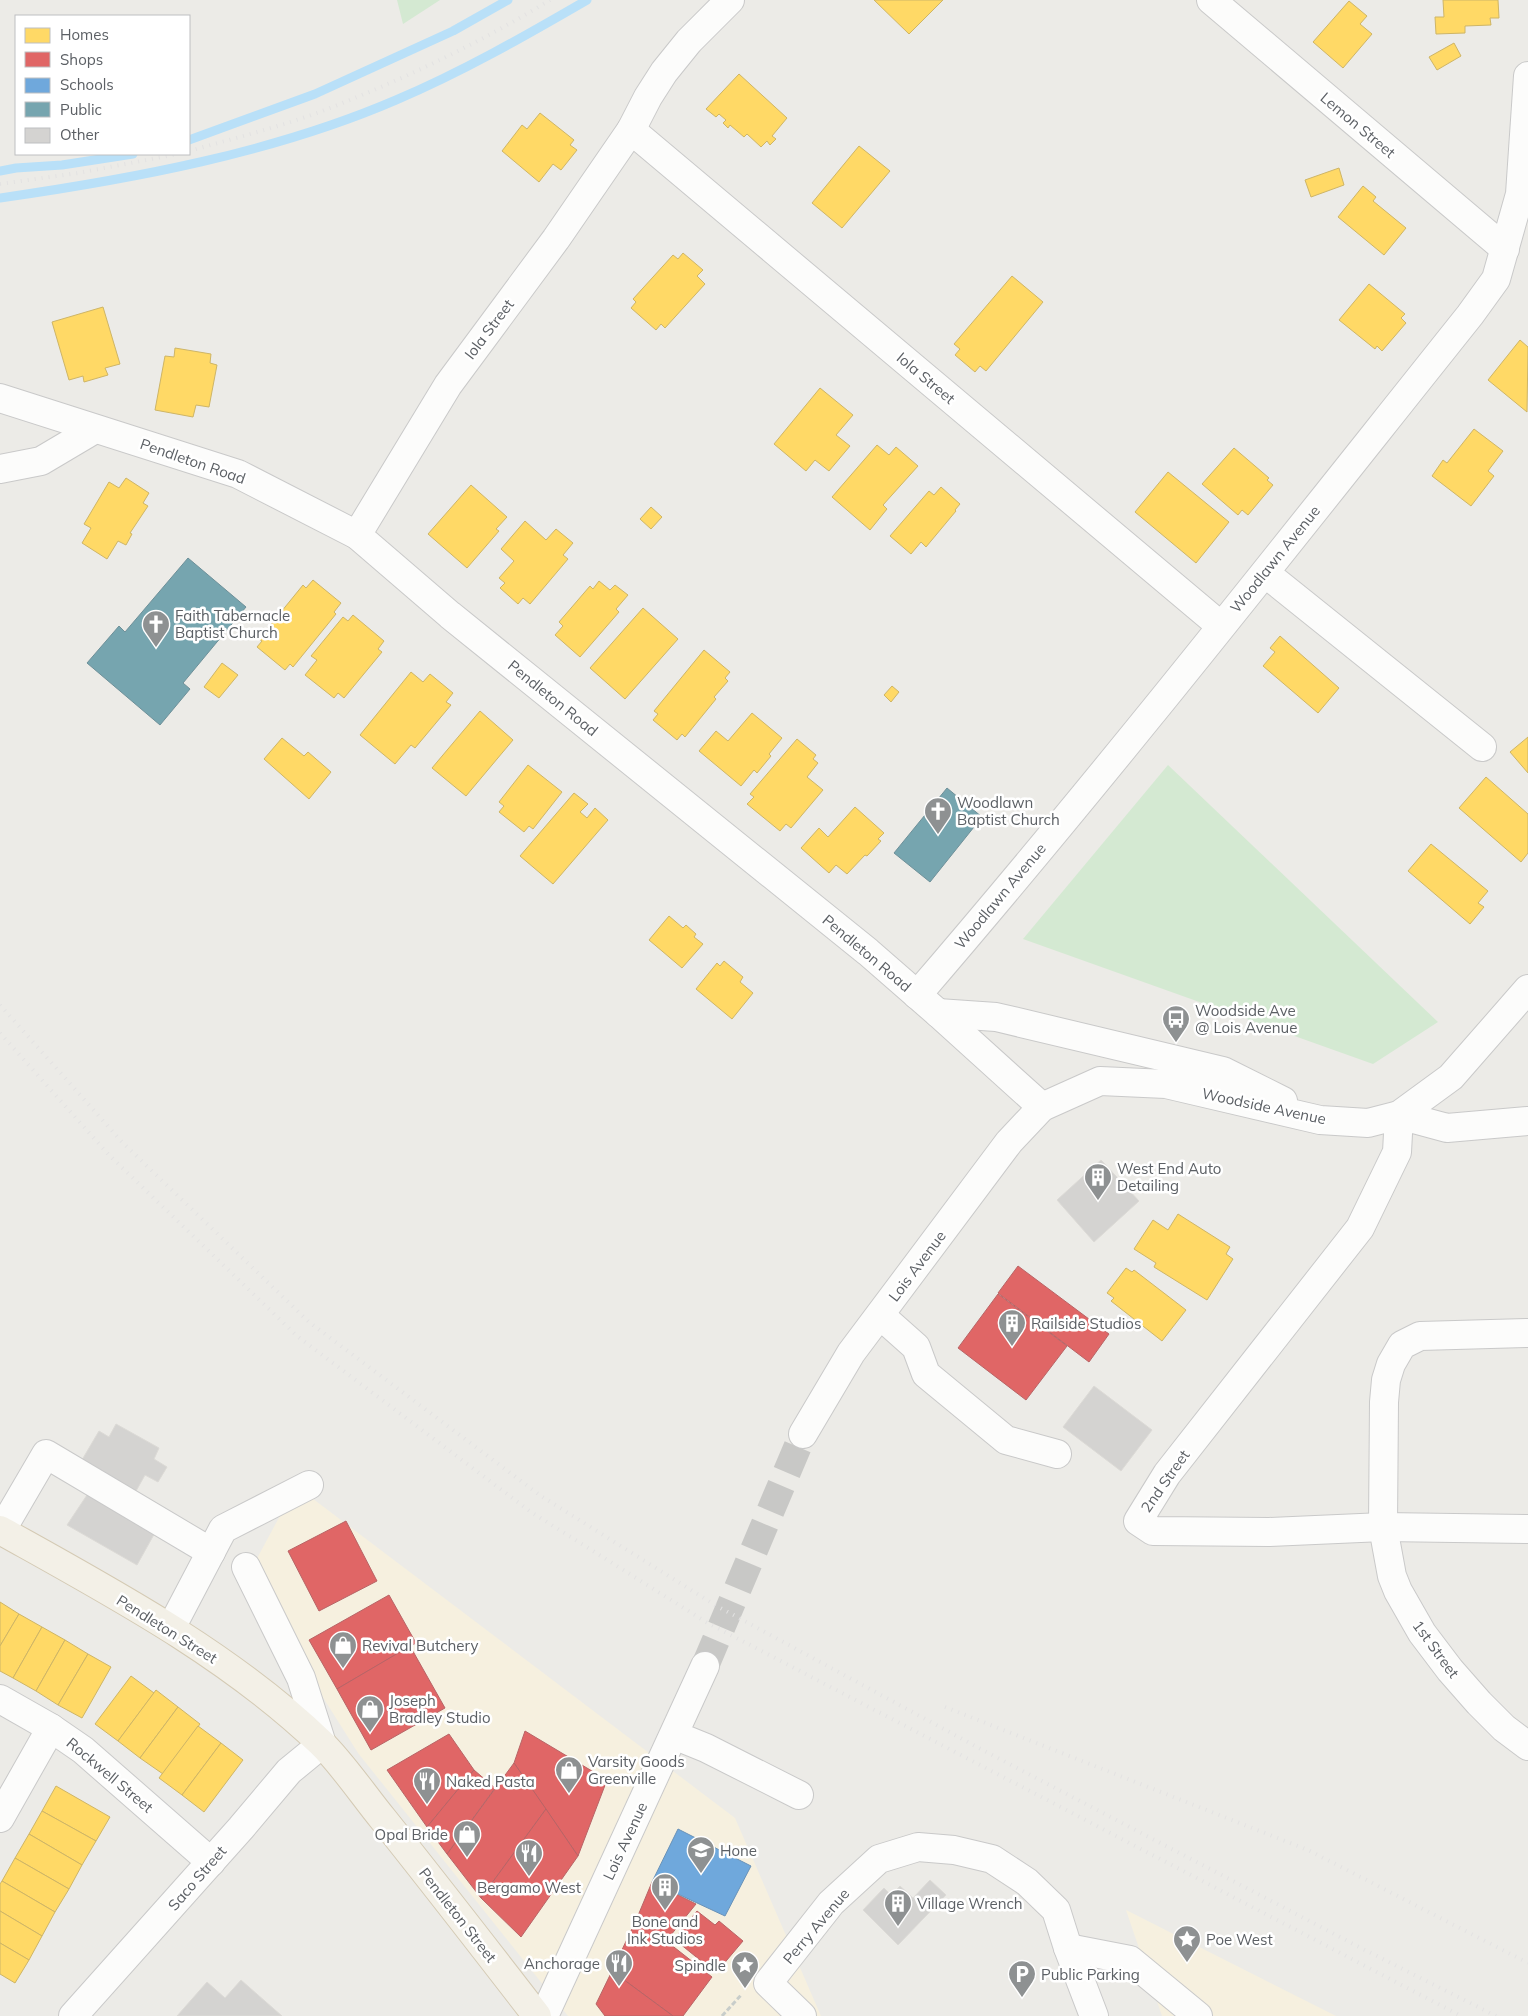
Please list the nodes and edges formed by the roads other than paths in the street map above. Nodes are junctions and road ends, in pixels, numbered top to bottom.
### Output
1 (730, 0) edge
2 (1210, 0) edge
3 (1528, 76) edge
4 (631, 130) junction
5 (1505, 249) junction
6 (0, 398) edge
7 (96, 429) junction
8 (0, 469) edge
9 (358, 535) junction
10 (1264, 573) junction
11 (1221, 626) junction
12 (1482, 747) dead end
13 (1528, 989) edge
14 (918, 995) junction
15 (938, 1013) junction
16 (1042, 1107) junction
17 (1399, 1115) junction
18 (1320, 1120) junction
19 (1528, 1120) edge
20 (880, 1314) junction
21 (1528, 1333) edge
22 (804, 1434) tunnel mouth
23 (1057, 1454) dead end
24 (309, 1485) dead end
25 (1383, 1527) junction
26 (1528, 1529) edge
27 (1, 1530) edge
28 (211, 1552) junction
29 (246, 1567) dead end
30 (171, 1628) junction
31 (705, 1666) tunnel mouth
32 (0, 1699) edge
33 (51, 1728) junction
34 (674, 1734) junction
35 (322, 1744) junction
36 (1528, 1746) edge
37 (800, 1794) dead end
38 (0, 1818) edge
39 (212, 1862) junction
40 (1068, 1948) junction
41 (74, 2016) edge
42 (537, 2016) edge
43 (544, 2016) edge
44 (802, 2016) edge
45 (1094, 2016) edge
46 (1198, 2016) edge

1 - 4 street, Iola Street
2 - 5 street, Lemon Street
3 - 5 street, Woodlawn Avenue
4 - 9 street, Iola Street
4 - 11 street, Iola Street
5 - 10 street, Woodlawn Avenue
6 - 7 street, Pendleton Road
7 - 8 street
7 - 9 street, Pendleton Road
9 - 14 street, Pendleton Road
10 - 11 street, Woodlawn Avenue
10 - 12 street
11 - 14 street, Woodlawn Avenue
13 - 17 street, Woodside Avenue
14 - 15 street, Pendleton Road
15 - 16 street, Pendleton Road
15 - 18 street
16 - 18 street, Woodside Avenue
16 - 20 street, Lois Avenue
17 - 18 street, Woodside Avenue
17 - 19 street
17 - 25 street, 2nd Street
20 - 22 street, Lois Avenue
20 - 23 street
21 - 25 street, 1st Street
24 - 28 street
25 - 26 street, 2nd Street
25 - 36 street, 1st Street
27 - 28 street
27 - 30 main road, Pendleton Street
28 - 30 street
29 - 35 street, Pendleton Street
30 - 35 main road, Pendleton Street
31 - 34 street, Lois Avenue
32 - 33 street, Rockwell Street
33 - 38 street
33 - 39 street, Rockwell Street
34 - 37 street
34 - 43 street, Lois Avenue
35 - 39 street, Saco Street
35 - 42 main road, Pendleton Street
39 - 41 street, Saco Street
40 - 44 street, Perry Avenue
40 - 45 street, Perry Avenue
40 - 46 street

